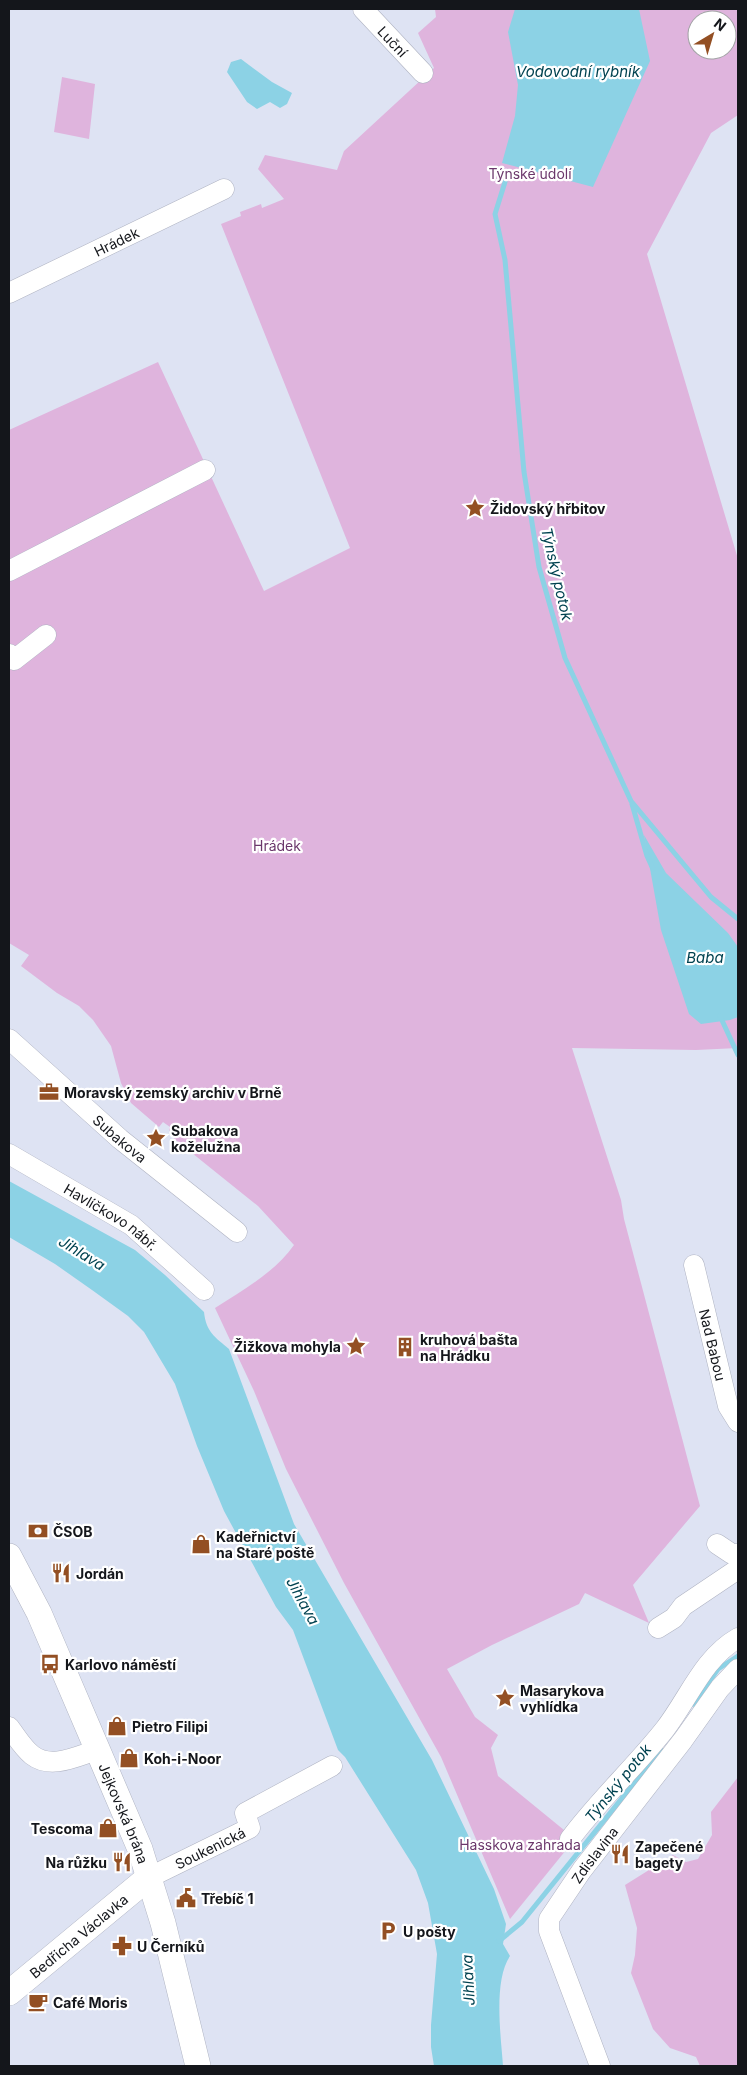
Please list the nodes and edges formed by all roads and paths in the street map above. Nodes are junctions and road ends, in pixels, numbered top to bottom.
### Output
1 (363, 9) edge
2 (424, 73) dead end
3 (224, 189) dead end
4 (9, 293) edge
5 (205, 470) dead end
6 (9, 571) edge
7 (46, 635) dead end
8 (9, 654) edge
9 (9, 1039) edge
10 (9, 1154) edge
11 (237, 1232) dead end
12 (694, 1264) dead end
13 (204, 1290) dead end
14 (738, 1422) edge
15 (717, 1544) dead end
16 (738, 1554) edge
17 (9, 1556) edge
18 (738, 1569) edge
19 (658, 1628) dead end
20 (738, 1638) edge
21 (738, 1669) edge
22 (9, 1727) edge
23 (97, 1750) junction
24 (332, 1766) dead end
25 (570, 1839) dead end
26 (148, 1878) junction
27 (9, 1993) edge
28 (198, 2066) edge
29 (600, 2066) edge

1 - 2 street, Luční
3 - 4 street, Hrádek
5 - 6 street
7 - 8 street
9 - 11 street, Subakova
10 - 13 street, Havlíčkovo nábř.
12 - 14 street, Nad Babou
15 - 16 street
17 - 23 street, Jejkovská brána
18 - 19 street
20 - 25 street, Zdislavina
21 - 29 street, Zdislavina
22 - 23 street
23 - 26 street, Jejkovská brána
24 - 26 street, Soukenická
26 - 27 street, Bedřicha Václavka
26 - 28 street, Jejkovská brána

